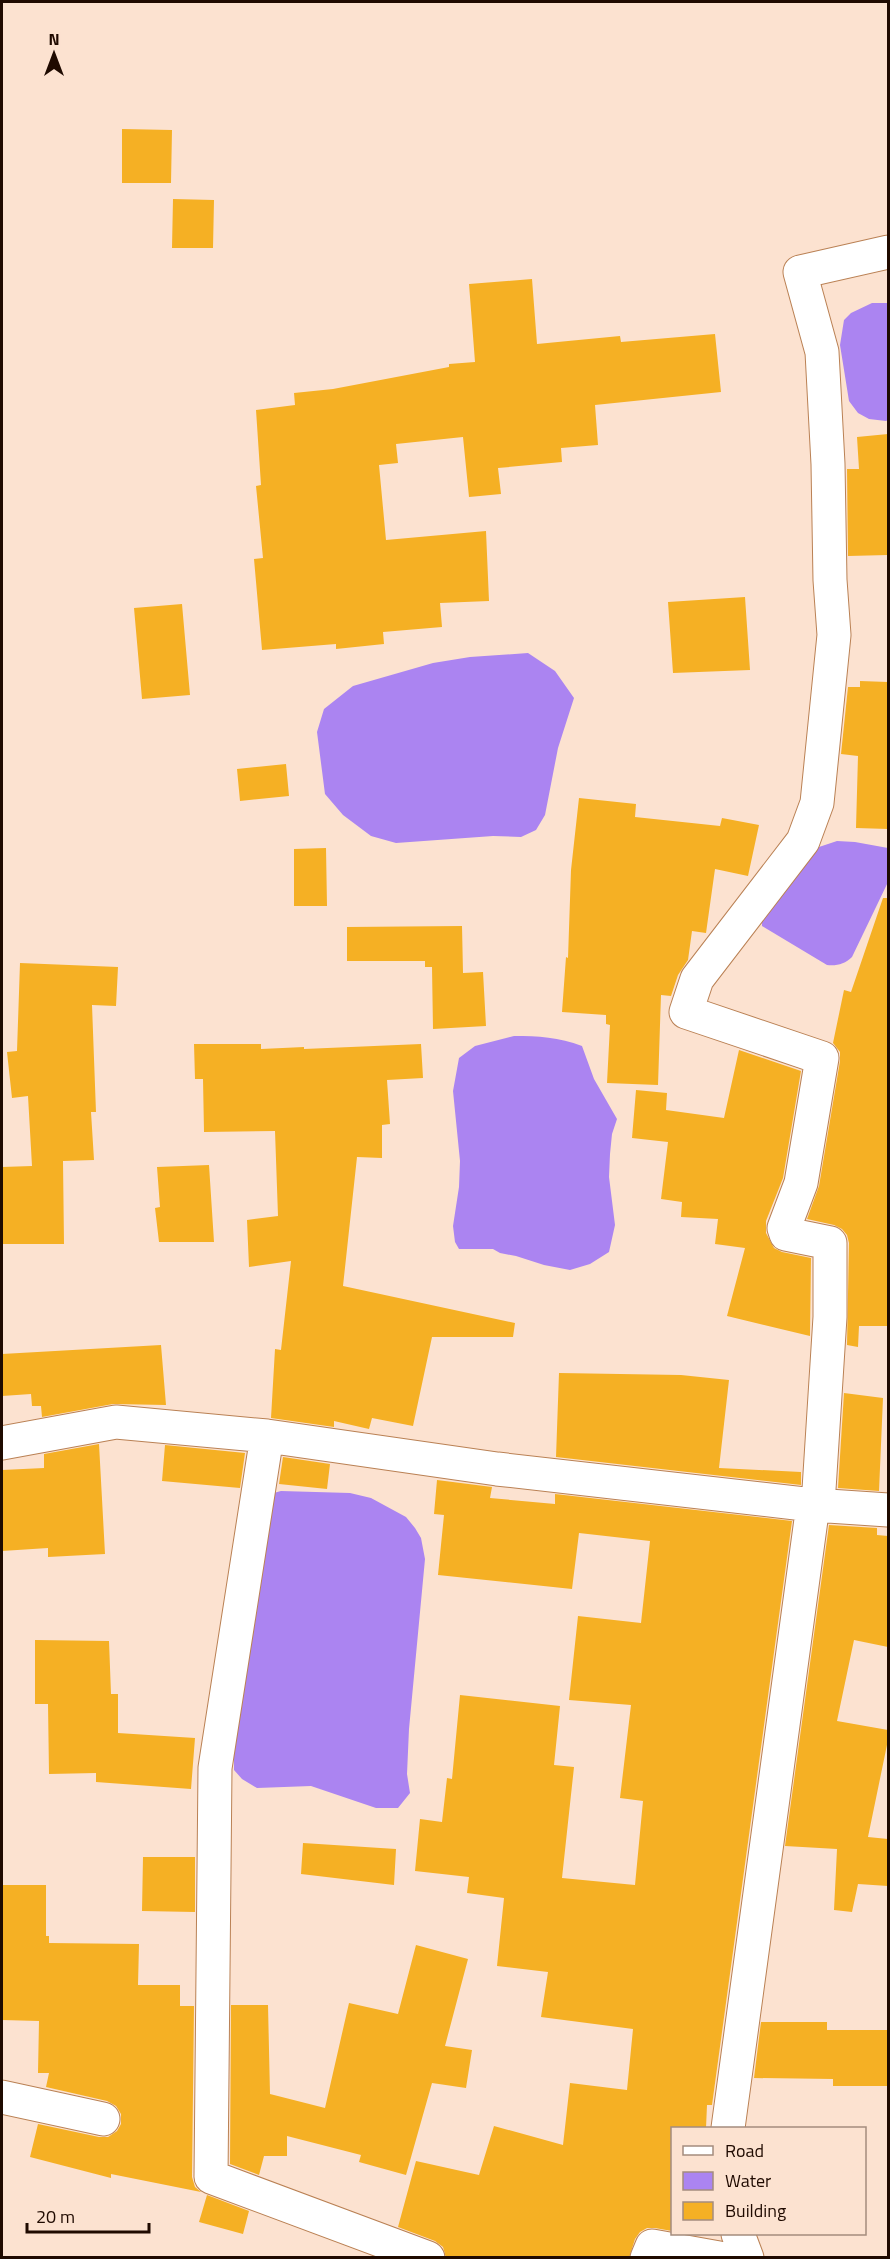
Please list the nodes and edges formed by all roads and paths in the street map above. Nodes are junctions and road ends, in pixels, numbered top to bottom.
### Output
1 (888, 252) edge
2 (267, 1436) junction
3 (2, 1443) edge
4 (815, 1505) junction
5 (888, 1510) edge
6 (2, 2097) edge
7 (103, 2119) dead end
8 (728, 2127) edge
9 (738, 2235) edge
10 (428, 2258) edge
11 (647, 2258) edge
12 (719, 2258) edge
13 (747, 2258) edge

1 - 4 street
2 - 3 street
2 - 4 street
2 - 10 street
4 - 5 street
4 - 8 street
6 - 7 street
9 - 13 street
11 - 12 street

